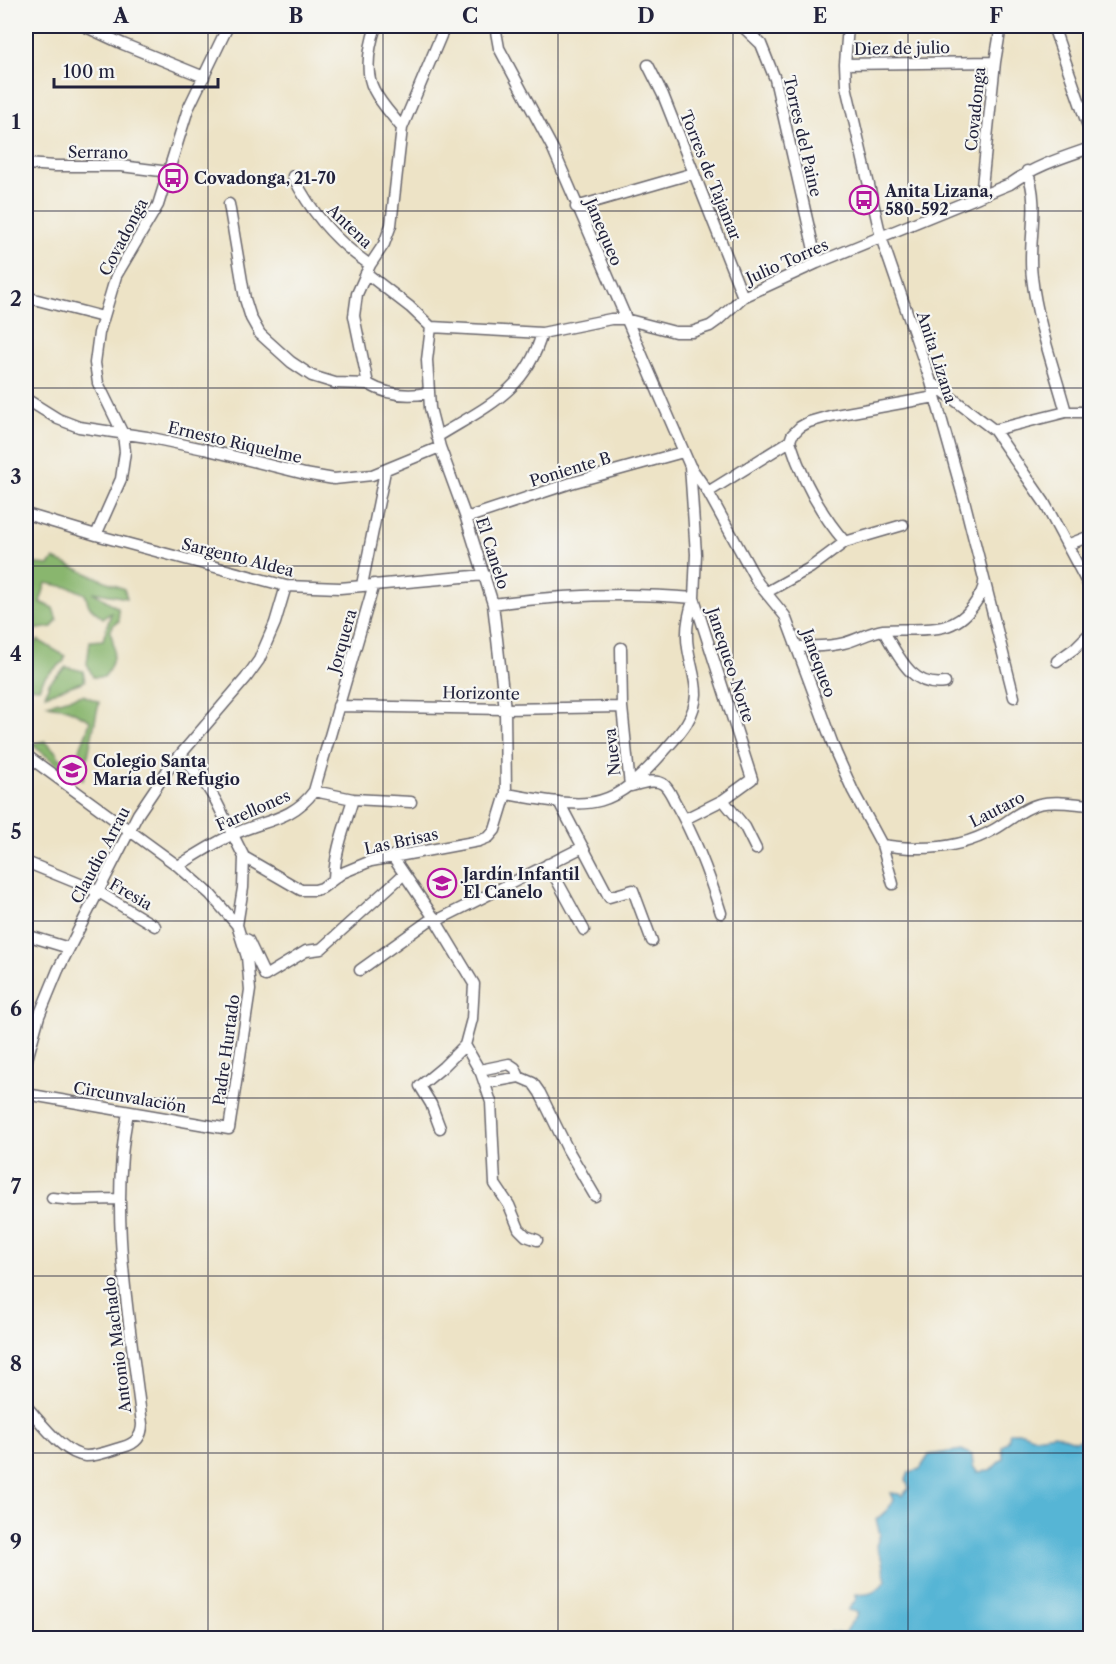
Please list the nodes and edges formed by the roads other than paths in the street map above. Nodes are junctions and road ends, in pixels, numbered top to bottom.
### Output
1 (84, 26) edge
2 (228, 26) edge
3 (376, 26) edge
4 (446, 26) edge
5 (495, 26) edge
6 (742, 26) edge
7 (848, 26) edge
8 (1001, 26) edge
9 (1053, 26) edge
10 (995, 62) junction
11 (845, 64) junction
12 (648, 65) dead end
13 (204, 77) junction
14 (402, 128) junction
15 (1090, 132) edge
16 (1090, 148) edge
17 (26, 164) edge
18 (1027, 171) junction
19 (169, 172) junction
20 (694, 172) junction
21 (293, 176) dead end
22 (981, 196) junction
23 (229, 204) dead end
24 (576, 207) junction
25 (881, 237) junction
26 (817, 263) junction
27 (368, 269) junction
28 (26, 297) edge
29 (743, 297) junction
30 (104, 317) junction
31 (625, 320) junction
32 (431, 327) junction
33 (542, 333) junction
34 (931, 382) junction
35 (368, 384) junction
36 (428, 393) junction
37 (935, 397) junction
38 (26, 399) edge
39 (1066, 412) junction
40 (1090, 414) edge
41 (994, 430) junction
42 (123, 434) junction
43 (790, 441) junction
44 (439, 442) junction
45 (683, 452) junction
46 (690, 466) junction
47 (386, 471) junction
48 (708, 492) junction
49 (26, 514) edge
50 (466, 518) junction
51 (903, 525) dead end
52 (96, 535) junction
53 (1090, 537) edge
54 (844, 542) junction
55 (1067, 545) junction
56 (485, 575) junction
57 (984, 581) junction
58 (374, 584) junction
59 (362, 585) junction
60 (286, 586) junction
61 (1090, 588) edge
62 (767, 592) junction
63 (694, 598) junction
64 (493, 604) junction
65 (883, 630) junction
66 (1090, 633) edge
67 (797, 647) junction
68 (621, 648) dead end
69 (1057, 662) dead end
70 (945, 683) dead end
71 (1014, 698) dead end
72 (338, 706) junction
73 (622, 707) junction
74 (505, 709) junction
75 (182, 754) junction
76 (26, 755) edge
77 (630, 786) junction
78 (314, 791) junction
79 (506, 794) junction
80 (353, 799) junction
81 (723, 800) junction
82 (411, 802) dead end
83 (559, 802) junction
84 (1090, 805) edge
85 (685, 819) junction
86 (129, 830) junction
87 (232, 834) junction
88 (882, 845) junction
89 (583, 847) junction
90 (756, 849) dead end
91 (392, 856) junction
92 (244, 857) junction
93 (26, 862) edge
94 (548, 864) junction
95 (178, 866) junction
96 (404, 874) junction
97 (334, 879) junction
98 (893, 884) dead end
99 (97, 891) junction
100 (721, 913) dead end
101 (435, 919) junction
102 (237, 925) junction
103 (154, 926) dead end
104 (584, 930) dead end
105 (26, 935) edge
106 (241, 937) junction
107 (652, 940) dead end
108 (69, 948) junction
109 (360, 970) dead end
110 (465, 1045) junction
111 (26, 1063) edge
112 (480, 1070) junction
113 (519, 1077) junction
114 (486, 1083) junction
115 (26, 1094) edge
116 (128, 1112) junction
117 (440, 1128) dead end
118 (229, 1129) joint
119 (595, 1196) dead end
120 (52, 1198) dead end
121 (119, 1199) junction
122 (537, 1240) dead end
123 (26, 1406) edge

1 - 13 street
2 - 13 street, Covadonga
3 - 14 street
4 - 14 street
5 - 24 street, Janequeo
6 - 26 street, Torres del Paine
7 - 11 street, Anita Lizana
8 - 10 street, Covadonga
9 - 15 street
10 - 11 street, Diez de julio
10 - 22 street, Covadonga
11 - 25 street, Anita Lizana
12 - 20 street, Torres de Tajamar
13 - 19 street, Covadonga
14 - 27 street
16 - 18 street, Julio Torres
17 - 19 street, Serrano
18 - 22 street, Julio Torres
18 - 39 street
19 - 30 street, Covadonga
20 - 24 street
20 - 29 street, Torres de Tajamar
21 - 27 street, Antena
22 - 25 street, Julio Torres
23 - 35 street
24 - 31 street, Janequeo
25 - 26 street, Julio Torres
25 - 34 street, Anita Lizana
26 - 29 street, Julio Torres
27 - 32 street
27 - 35 street
28 - 30 street
29 - 31 street, Julio Torres
30 - 42 street, Covadonga
31 - 33 street, Julio Torres
31 - 45 street, Janequeo
32 - 33 street, Julio Torres
32 - 36 street, El Canelo
33 - 44 street, Ernesto Riquelme
34 - 37 street, Anita Lizana
34 - 41 street
35 - 36 street
36 - 44 street, El Canelo
37 - 43 street
37 - 57 street, Anita Lizana
38 - 42 street, Ernesto Riquelme
39 - 40 street
39 - 41 street
41 - 55 street
42 - 47 street, Ernesto Riquelme
42 - 52 street, Covadonga
43 - 48 street
43 - 54 street
44 - 47 street, Ernesto Riquelme
44 - 50 street, El Canelo
45 - 46 street, Janequeo Norte
45 - 50 street, Poniente B
46 - 48 street, Janequeo
46 - 63 street, Janequeo Norte
47 - 59 street
48 - 62 street, Janequeo
49 - 52 street, Sargento Aldea
50 - 56 street, El Canelo
51 - 54 street
52 - 60 street, Sargento Aldea
53 - 55 street
54 - 62 street
55 - 61 street
56 - 58 street, Sargento Aldea
56 - 64 street, El Canelo
57 - 65 street
57 - 71 street, Anita Lizana
58 - 59 street, Sargento Aldea
58 - 72 street, Jorquera
59 - 60 street, Sargento Aldea
60 - 75 street, Claudio Arrau
62 - 67 street, Janequeo
63 - 64 street
63 - 77 street
63 - 81 street, Janequeo Norte
64 - 74 street, El Canelo
65 - 67 street
65 - 70 street
66 - 69 street
67 - 88 street, Janequeo
68 - 73 street, Nueva
72 - 74 street, Horizonte
72 - 78 street, Jorquera
73 - 74 street, Horizonte
73 - 77 street, Nueva
74 - 79 street, El Canelo
75 - 86 street, Claudio Arrau
75 - 87 street
76 - 86 street, Padre Hurtado
77 - 83 street
77 - 85 street, Nueva
78 - 80 street, Farellones
78 - 87 street, Farellones
79 - 83 street
79 - 91 street, Las Brisas
80 - 82 street, Farellones
80 - 97 street
81 - 85 street, Janequeo Norte
81 - 90 street
83 - 89 street
84 - 88 street, Lautaro
85 - 100 street, Nueva
86 - 95 street, Padre Hurtado
86 - 99 street, Claudio Arrau
87 - 92 street
87 - 95 street, Farellones
88 - 98 street, Janequeo
89 - 94 street
89 - 107 street
91 - 96 street
91 - 97 street, Las Brisas
92 - 97 street, Las Brisas
92 - 102 street
93 - 99 street, Fresia
94 - 101 street
94 - 104 street
95 - 102 street, Padre Hurtado
96 - 101 street
96 - 106 street
99 - 103 street, Fresia
99 - 108 street, Claudio Arrau
101 - 109 street
101 - 110 street
102 - 106 street, Padre Hurtado
105 - 108 street
106 - 118 street, Padre Hurtado
108 - 111 street, Claudio Arrau
110 - 112 street
110 - 117 street
112 - 113 street
112 - 114 street
113 - 114 street
113 - 119 street
114 - 122 street
115 - 116 street, Circunvalación
116 - 118 street, Circunvalación
116 - 121 street, Antonio Machado
120 - 121 street
121 - 123 street, Antonio Machado

